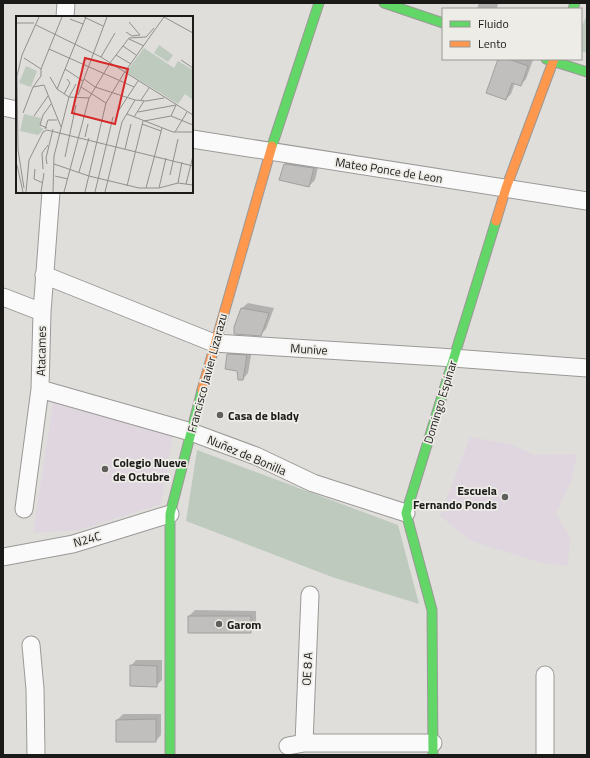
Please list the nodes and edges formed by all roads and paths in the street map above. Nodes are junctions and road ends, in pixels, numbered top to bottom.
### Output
1 (66, 3) edge
2 (319, 3) edge
3 (384, 3) edge
4 (65, 16) edge
5 (442, 23) edge
6 (551, 60) edge
7 (587, 72) edge
8 (3, 107) edge
9 (16, 110) edge
10 (193, 139) edge
11 (270, 151) junction
12 (506, 188) junction
13 (51, 193) edge
14 (587, 200) edge
15 (44, 275) junction
16 (3, 297) edge
17 (42, 312) junction
18 (214, 343) junction
19 (453, 358) junction
20 (587, 368) edge
21 (40, 389) junction
22 (191, 432) junction
23 (24, 509) dead end
24 (406, 513) junction
25 (170, 514) junction
26 (3, 557) edge
27 (310, 595) dead end
28 (31, 645) dead end
29 (545, 675) dead end
30 (433, 749) edge
31 (36, 755) edge
32 (170, 755) edge
33 (545, 755) edge

1 - 4 street
2 - 11 street, Francisco Javier Lizarazu
3 - 5 street
6 - 7 street
6 - 12 street, Domingo Espinar
8 - 9 street
10 - 11 street, Mateo Ponce de Leon
11 - 12 street, Mateo Ponce de Leon
11 - 18 street, Francisco Javier Lizarazu
12 - 14 street, Mateo Ponce de Leon
12 - 19 street, Domingo Espinar
13 - 15 street, Atacames
15 - 17 street, Atacames
15 - 18 street, Munive
16 - 17 street
17 - 21 street, Atacames
18 - 19 street, Munive
18 - 22 street, Francisco Javier Lizarazu
19 - 20 street, Munive
19 - 24 street, Domingo Espinar
21 - 22 street, Nuñez de Bonilla
21 - 23 street, Atacames
22 - 24 street, Nuñez de Bonilla
22 - 25 street, Francisco Javier Lizarazu
24 - 30 street
25 - 26 street, N24C
25 - 32 street, Francisco Javier Lizarazu
27 - 30 street, OE 8 A
28 - 31 street
29 - 33 street

